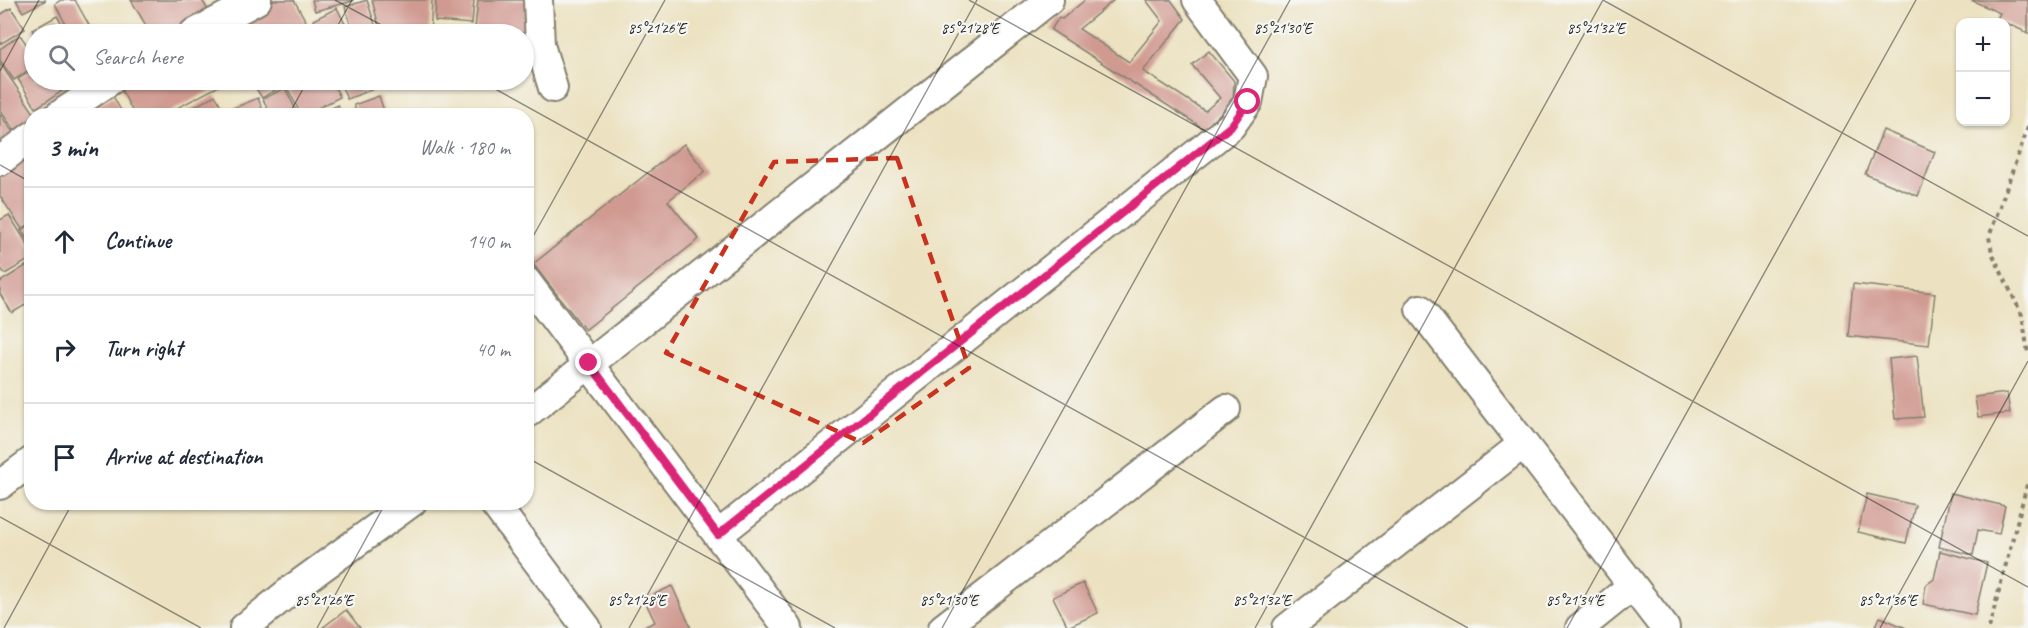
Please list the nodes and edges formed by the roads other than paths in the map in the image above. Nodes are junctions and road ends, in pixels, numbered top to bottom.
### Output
1 (257, 0) edge
2 (538, 0) edge
3 (1049, 0) edge
4 (1197, 0) edge
5 (212, 24) edge
6 (553, 88) dead end
7 (96, 90) edge
8 (70, 108) edge
9 (24, 142) edge
10 (0, 160) edge
11 (534, 291) edge
12 (1420, 309) dead end
13 (589, 363) junction
14 (534, 408) edge
15 (1226, 409) dead end
16 (1523, 444) junction
17 (24, 467) edge
18 (0, 485) edge
19 (401, 510) edge
20 (499, 510) edge
21 (718, 535) junction
22 (1632, 586) junction
23 (244, 628) edge
24 (587, 628) edge
25 (788, 628) edge
26 (943, 628) edge
27 (1287, 628) edge
28 (1580, 628) edge
29 (1665, 628) edge

1 - 5 street
2 - 6 street
3 - 13 street
4 - 21 street
7 - 8 street
9 - 10 street
11 - 13 street
12 - 16 street
13 - 14 street
13 - 21 street
15 - 26 street
16 - 22 street
16 - 27 street
17 - 18 street
19 - 23 street
20 - 24 street
21 - 25 street
22 - 28 street
22 - 29 street

